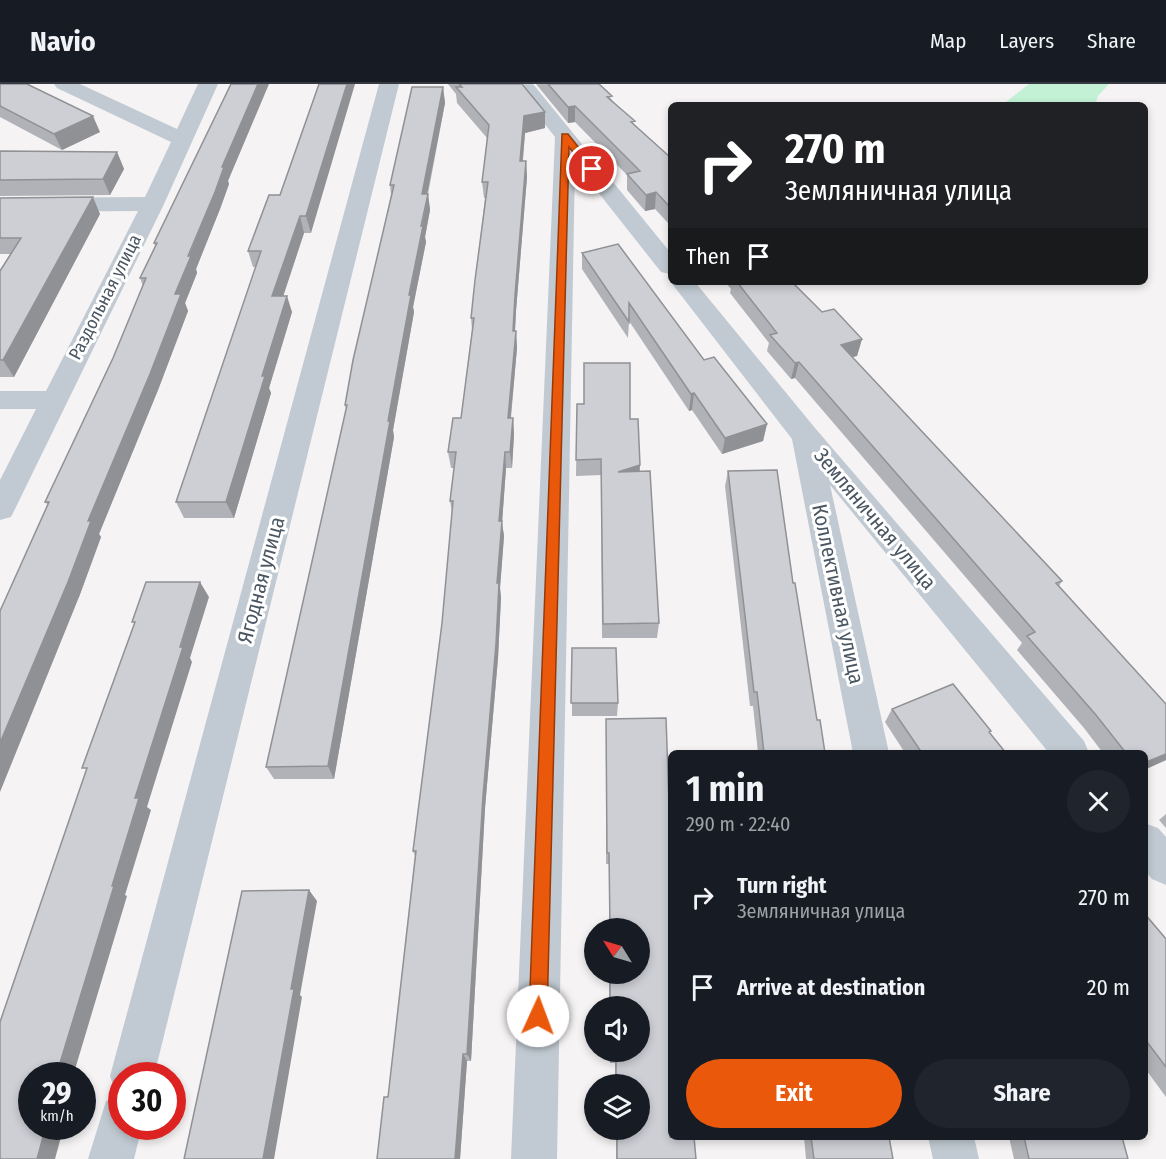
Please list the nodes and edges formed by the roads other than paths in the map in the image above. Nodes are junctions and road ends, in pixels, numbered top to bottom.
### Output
1 (64, 84) edge
2 (208, 84) edge
3 (389, 84) edge
4 (523, 84) edge
5 (565, 136) junction
6 (181, 139) junction
7 (153, 204) junction
8 (0, 205) edge
9 (668, 265) edge
10 (684, 285) edge
11 (0, 400) edge
12 (53, 400) junction
13 (806, 435) junction
14 (0, 509) edge
15 (870, 750) edge
16 (1068, 750) edge
17 (1148, 846) edge
18 (1166, 866) edge
19 (136, 1062) edge
20 (116, 1140) edge
21 (952, 1140) edge
22 (111, 1159) edge
23 (534, 1159) edge
24 (956, 1159) edge

1 - 6 street
2 - 6 street, Раздольная улица
3 - 19 street, Ягодная улица
4 - 5 street
5 - 9 street
5 - 23 street
6 - 7 street, Раздольная улица
7 - 8 street
7 - 12 street, Раздольная улица
10 - 13 street, Земляничная улица
11 - 12 street
12 - 14 street, Раздольная улица
13 - 15 street, Коллективная улица
13 - 16 street, Земляничная улица
17 - 18 street
20 - 22 street
21 - 24 street

